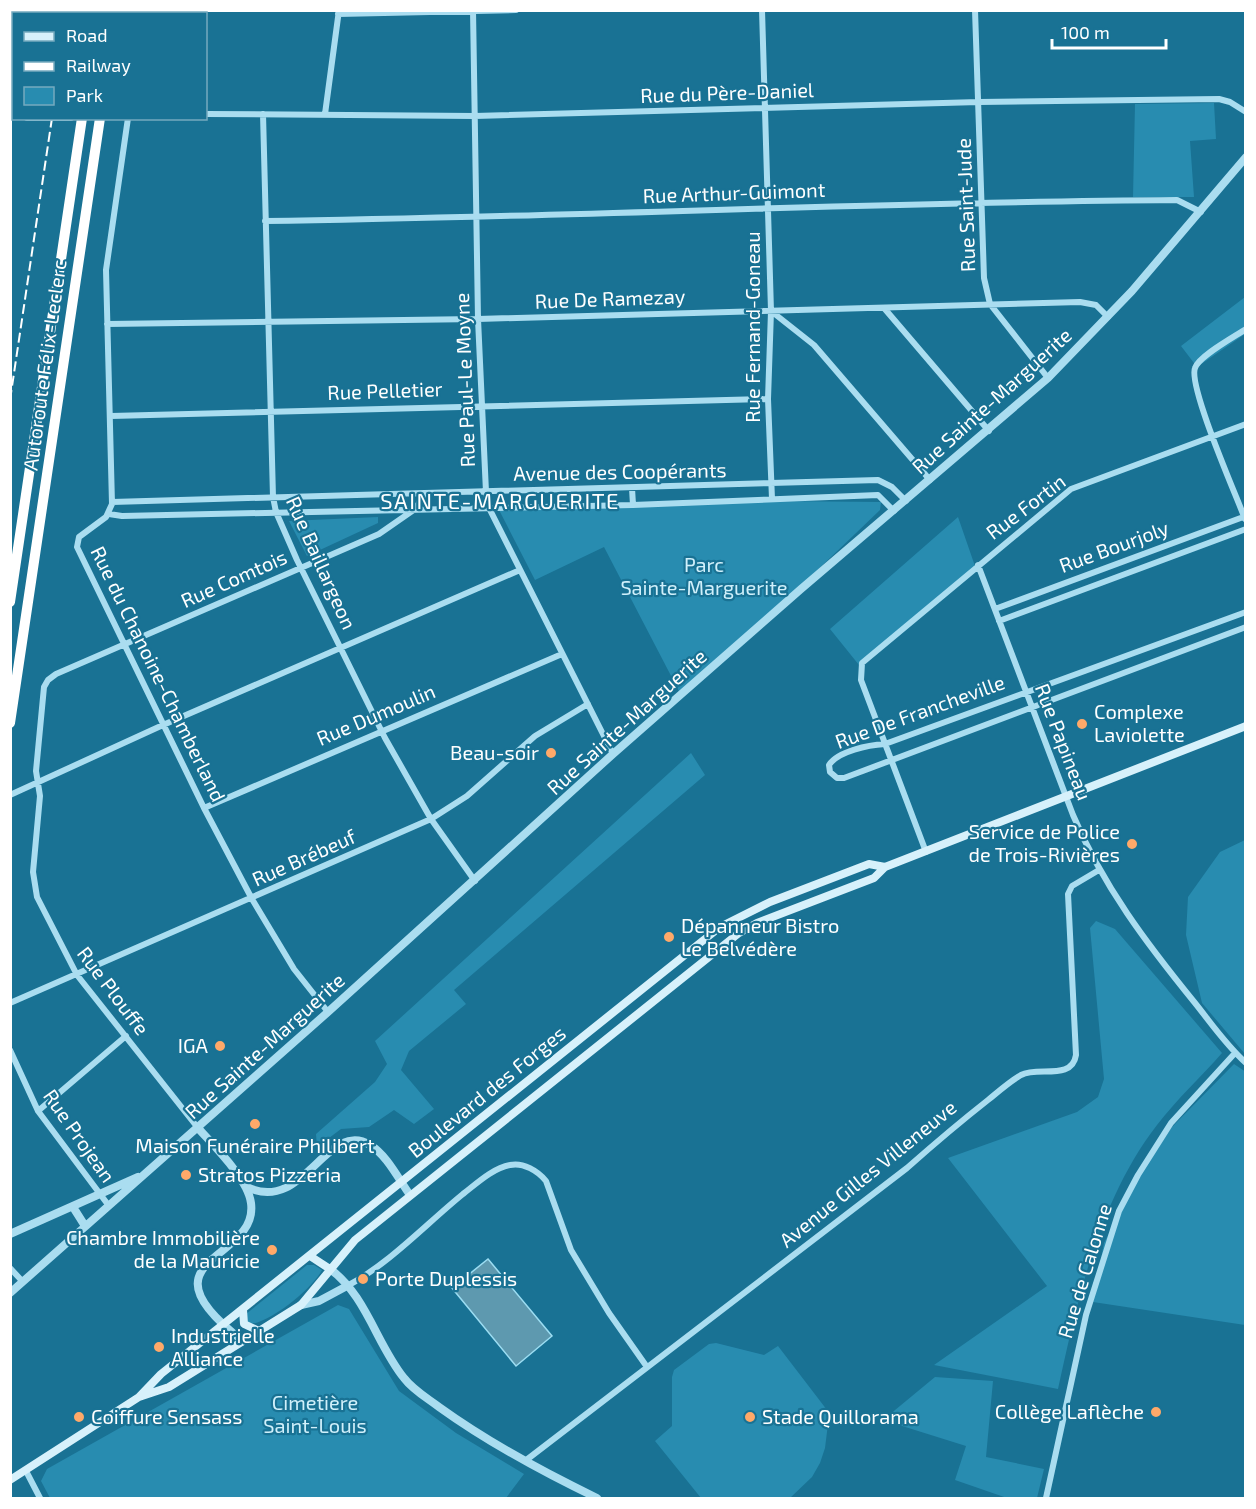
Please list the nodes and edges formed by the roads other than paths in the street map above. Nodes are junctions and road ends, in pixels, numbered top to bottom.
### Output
1 (516, 10) edge
2 (762, 10) edge
3 (975, 10) edge
4 (473, 11) edge
5 (338, 12) edge
6 (979, 102) junction
7 (767, 108) junction
8 (1245, 112) edge
9 (207, 114) edge
10 (263, 114) junction
11 (325, 114) junction
12 (475, 116) junction
13 (82, 120) edge
14 (100, 120) edge
15 (128, 120) edge
16 (1245, 157) edge
17 (983, 202) junction
18 (768, 209) junction
19 (1201, 212) junction
20 (478, 218) junction
21 (265, 221) junction
22 (990, 304) junction
23 (884, 308) junction
24 (771, 311) junction
25 (1108, 317) junction
26 (478, 319) junction
27 (270, 321) junction
28 (107, 324) junction
29 (1245, 329) edge
30 (1048, 378) junction
31 (768, 399) junction
32 (481, 405) junction
33 (272, 410) junction
34 (111, 416) junction
35 (1245, 424) edge
36 (989, 431) junction
37 (1213, 436) junction
38 (930, 480) junction
39 (772, 485) junction
40 (632, 488) junction
41 (486, 492) junction
42 (426, 494) junction
43 (273, 497) junction
44 (772, 499) junction
45 (906, 501) junction
46 (112, 502) junction
47 (633, 505) junction
48 (489, 508) junction
49 (415, 509) junction
50 (894, 511) junction
51 (276, 512) junction
52 (109, 514) junction
53 (1245, 517) edge
54 (1245, 529) edge
55 (978, 565) junction
56 (301, 568) junction
57 (520, 570) junction
58 (10, 602) edge
59 (995, 609) junction
60 (1245, 612) edge
61 (999, 621) junction
62 (1245, 627) edge
63 (125, 645) junction
64 (340, 649) junction
65 (562, 654) junction
66 (47, 681) joint
67 (1026, 692) junction
68 (588, 704) junction
69 (1031, 706) junction
70 (10, 723) edge
71 (163, 725) junction
72 (1245, 726) edge
73 (381, 731) junction
74 (885, 744) junction
75 (613, 754) junction
76 (890, 759) junction
77 (38, 783) junction
78 (10, 795) edge
79 (1066, 798) junction
80 (204, 808) junction
81 (431, 819) junction
82 (926, 852) junction
83 (885, 867) junction
84 (1099, 870) junction
85 (475, 881) junction
86 (252, 899) junction
87 (711, 933) junction
88 (721, 946) junction
89 (77, 975) junction
90 (10, 1003) edge
91 (328, 1012) junction
92 (597, 1025) junction
93 (126, 1036) junction
94 (607, 1038) junction
95 (10, 1050) edge
96 (1235, 1053) junction
97 (1245, 1063) edge
98 (38, 1111) junction
99 (198, 1128) junction
100 (145, 1174) junction
101 (402, 1183) junction
102 (247, 1187) junction
103 (99, 1194) junction
104 (411, 1195) junction
105 (109, 1206) junction
106 (73, 1207) junction
107 (85, 1226) junction
108 (10, 1234) edge
109 (310, 1256) junction
110 (10, 1268) edge
111 (330, 1269) junction
112 (22, 1282) junction
113 (347, 1286) junction
114 (10, 1293) edge
115 (301, 1305) junction
116 (243, 1310) junction
117 (223, 1325) junction
118 (259, 1331) junction
119 (243, 1341) junction
120 (647, 1367) junction
121 (139, 1397) junction
122 (525, 1461) junction
123 (26, 1471) junction
124 (11, 1480) edge
125 (40, 1498) edge
126 (597, 1498) edge
127 (1046, 1498) edge

1 - 4 street
2 - 7 street, Rue Fernand-Goneau
3 - 6 street, Rue Saint-Jude
4 - 5 street
4 - 12 street, Rue Paul-Le Moyne
5 - 11 street
6 - 7 street, Rue du Père-Daniel
6 - 8 street, Rue du Père-Daniel
6 - 17 street, Rue Saint-Jude
7 - 12 street, Rue du Père-Daniel
7 - 18 street, Rue Fernand-Goneau
9 - 10 street, Rue du Père-Daniel
10 - 11 street, Rue du Père-Daniel
10 - 21 street, Rue Baillargeon
11 - 12 street, Rue du Père-Daniel
12 - 20 street, Rue Paul-Le Moyne
13 - 58 highway, Autoroute Félix-Leclerc
14 - 70 highway, Autoroute Félix-Leclerc
15 - 28 street, Rue du Chanoine-Chamberland
16 - 19 street, Rue Sainte-Marguerite
17 - 18 street, Rue Arthur-Guimont
17 - 19 street, Rue Arthur-Guimont
17 - 22 street, Rue Saint-Jude
18 - 20 street, Rue Arthur-Guimont
18 - 24 street, Rue Fernand-Goneau
19 - 25 street, Rue Sainte-Marguerite
20 - 21 street, Rue Arthur-Guimont
20 - 26 street, Rue Paul-Le Moyne
21 - 27 street, Rue Baillargeon
22 - 23 street, Rue De Ramezay
22 - 25 street, Rue De Ramezay
22 - 30 street, Rue Saint-Jude
23 - 24 street, Rue De Ramezay
23 - 36 street
24 - 26 street, Rue De Ramezay
24 - 31 street, Rue Fernand-Goneau
24 - 38 street
25 - 30 street, Rue Sainte-Marguerite
26 - 27 street, Rue De Ramezay
26 - 32 street, Rue Paul-Le Moyne
27 - 28 street, Rue De Ramezay
27 - 33 street, Rue Baillargeon
28 - 34 street, Rue du Chanoine-Chamberland
29 - 37 street
30 - 36 street, Rue Sainte-Marguerite
31 - 32 street, Rue Pelletier
31 - 39 street, Rue Fernand-Goneau
32 - 33 street, Rue Pelletier
32 - 41 street, Rue Paul-Le Moyne
33 - 34 street, Rue Pelletier
33 - 43 street, Rue Baillargeon
34 - 46 street, Rue du Chanoine-Chamberland
35 - 37 street, Rue Fortin
36 - 38 street, Rue Sainte-Marguerite
37 - 53 street
37 - 55 street, Rue Fortin
38 - 45 street, Rue Sainte-Marguerite
39 - 40 street, Avenue des Coopérants
39 - 44 street, Rue Fernand-Goneau
39 - 45 street, Avenue des Coopérants
40 - 41 street, Avenue des Coopérants
40 - 47 street
41 - 42 street, Avenue des Coopérants
41 - 48 street, Rue Paul-Le Moyne
42 - 43 street, Avenue des Coopérants
42 - 49 street, Rue Comtois
43 - 46 street, Avenue des Coopérants
43 - 51 street, Rue Baillargeon
44 - 47 street, Avenue des Coopérants
44 - 50 street, Avenue des Coopérants
45 - 50 street, Rue Sainte-Marguerite
46 - 52 street, Rue du Chanoine-Chamberland
47 - 48 street, Avenue des Coopérants
48 - 49 street, Avenue des Coopérants
48 - 57 street, Rue Paul-Le Moyne
49 - 51 street, Avenue des Coopérants
49 - 56 street, Rue Comtois
50 - 75 street, Rue Sainte-Marguerite
51 - 52 street, Avenue des Coopérants
51 - 56 street, Rue Baillargeon
52 - 63 street, Rue du Chanoine-Chamberland
53 - 59 street, Rue Bourjoly
54 - 61 street, Rue Bourjoly
55 - 59 street, Rue Papineau
55 - 74 street, Rue Fortin
56 - 63 street, Rue Comtois
56 - 64 street, Rue Baillargeon
57 - 64 street
57 - 65 street, Rue Paul-Le Moyne
59 - 61 street, Rue Papineau
60 - 67 street, Rue De Francheville
61 - 67 street, Rue Papineau
62 - 69 street, Rue De Francheville
63 - 66 street, Rue Comtois
63 - 71 street, Rue du Chanoine-Chamberland
64 - 71 street
64 - 73 street, Rue Baillargeon
65 - 68 street, Rue Paul-Le Moyne
65 - 73 street, Rue Dumoulin
66 - 77 street, Rue Plouffe
67 - 69 street, Rue Papineau
67 - 74 street, Rue De Francheville
68 - 75 street, Rue Paul-Le Moyne
68 - 81 street, Rue Brébeuf
69 - 76 street, Rue De Francheville
69 - 79 street, Rue Papineau
71 - 77 street
71 - 80 street, Rue du Chanoine-Chamberland
72 - 79 main road, Boulevard des Forges
73 - 80 street, Rue Dumoulin
73 - 81 street, Rue Baillargeon
74 - 76 street
74 - 76 street, Rue De Francheville
75 - 85 street, Rue Sainte-Marguerite
76 - 82 street
77 - 78 street
77 - 89 street, Rue Plouffe
79 - 82 main road, Boulevard des Forges
79 - 84 street, Rue Papineau
80 - 86 street, Rue du Chanoine-Chamberland
81 - 85 street, Rue Baillargeon
81 - 86 street, Rue Brébeuf
82 - 83 main road, Boulevard des Forges
83 - 87 main road, Boulevard des Forges
83 - 88 main road, Boulevard des Forges
84 - 96 street, Rue Papineau
84 - 120 street, Avenue Gilles Villeneuve
85 - 91 street, Rue Sainte-Marguerite
86 - 89 street, Rue Brébeuf
86 - 91 street, Rue du Chanoine-Chamberland
87 - 88 main road
87 - 92 main road, Boulevard des Forges
88 - 94 main road, Boulevard des Forges
89 - 90 street, Rue Brébeuf
89 - 93 street, Rue Plouffe
91 - 99 street, Rue Sainte-Marguerite
92 - 94 main road
92 - 101 main road, Boulevard des Forges
93 - 98 street
93 - 99 street, Rue Plouffe
94 - 104 main road, Boulevard des Forges
95 - 98 street, Rue Projean
96 - 97 street, Rue Papineau
96 - 127 street, Rue de Calonne
98 - 103 street, Rue Projean
99 - 100 street, Rue Sainte-Marguerite
99 - 102 street
100 - 103 street
100 - 105 street, Rue Sainte-Marguerite
101 - 102 street
101 - 104 street
101 - 109 main road, Boulevard des Forges
102 - 117 street
103 - 105 street, Rue Projean
103 - 106 street
104 - 111 main road, Boulevard des Forges
105 - 107 street, Rue Sainte-Marguerite
106 - 107 street
106 - 108 street
107 - 112 street, Rue Sainte-Marguerite
109 - 111 main road
109 - 116 main road, Boulevard des Forges
110 - 112 street
111 - 113 street
111 - 115 main road, Boulevard des Forges
112 - 114 street, Rue Sainte-Marguerite
113 - 115 street
113 - 120 street
113 - 122 street
115 - 118 main road, Boulevard des Forges
116 - 117 main road, Boulevard des Forges
116 - 118 main road
117 - 119 street
117 - 121 main road, Boulevard des Forges
118 - 119 main road, Boulevard des Forges
119 - 121 main road, Boulevard des Forges
120 - 122 street, Avenue Gilles Villeneuve
121 - 123 main road, Boulevard des Forges
122 - 126 street
123 - 124 main road, Boulevard des Forges
123 - 125 street

